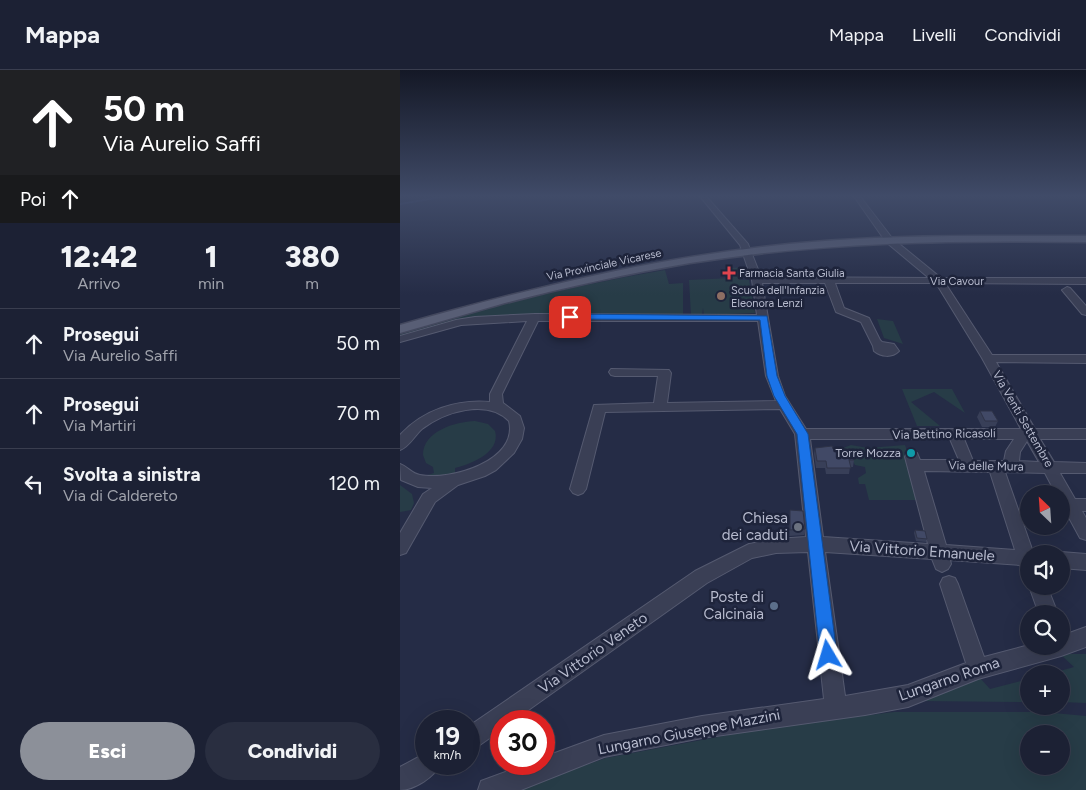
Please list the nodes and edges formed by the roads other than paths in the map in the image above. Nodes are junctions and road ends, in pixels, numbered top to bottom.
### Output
1 (732, 229) edge
2 (882, 229) edge
3 (1086, 239) edge
4 (890, 240) junction
5 (746, 252) junction
6 (756, 280) junction
7 (1086, 280) edge
8 (828, 281) junction
9 (939, 281) junction
10 (1067, 290) dead end
11 (1086, 312) edge
12 (535, 318) junction
13 (764, 318) junction
14 (400, 329) edge
15 (400, 339) edge
16 (879, 345) dead end
17 (988, 358) junction
18 (1086, 359) edge
19 (615, 372) dead end
20 (498, 388) junction
21 (784, 406) junction
22 (455, 408) junction
23 (660, 408) junction
24 (502, 409) junction
25 (440, 413) junction
26 (400, 427) edge
27 (1029, 433) junction
28 (802, 434) junction
29 (955, 434) junction
30 (903, 435) junction
31 (1085, 435) edge
32 (400, 446) edge
33 (912, 458) junction
34 (968, 465) junction
35 (1004, 467) junction
36 (1050, 467) junction
37 (1086, 468) edge
38 (400, 470) edge
39 (459, 479) junction
40 (578, 489) dead end
41 (1078, 505) edge
42 (1086, 533) edge
43 (815, 544) junction
44 (1024, 545) edge
45 (400, 548) edge
46 (940, 558) junction
47 (1020, 560) edge
48 (1070, 561) edge
49 (1086, 562) edge
50 (718, 567) joint
51 (949, 584) dead end
52 (1086, 637) edge
53 (1070, 643) edge
54 (1029, 655) edge
55 (978, 669) junction
56 (836, 708) junction
57 (480, 731) edge
58 (415, 772) edge
59 (400, 781) edge
60 (490, 790) edge

1 - 5 street
2 - 4 street, Via Venti Settembre
3 - 4 main road, Via Provinciale Vicarese
4 - 5 main road, Via Provinciale Vicarese
4 - 9 street, Via Venti Settembre
5 - 6 street
5 - 14 main road, Via Provinciale Vicarese
6 - 8 street, Via Cavour
6 - 13 street
7 - 9 street, Via Cavour
8 - 9 street, Via Cavour
8 - 16 street
9 - 17 street, Via Venti Settembre
10 - 11 street
12 - 13 street
12 - 15 street
12 - 20 street
13 - 21 street
17 - 18 street, Via Venti Settembre
17 - 27 street, Via Venti Settembre
19 - 23 street
20 - 22 street
20 - 24 street
21 - 23 street
21 - 28 street
22 - 24 street
22 - 25 street
23 - 40 street
24 - 39 street
25 - 26 street
25 - 32 street
27 - 29 street, Via Bettino Ricasoli
27 - 31 street, Via Bettino Ricasoli
27 - 35 street
27 - 36 street, Via Venti Settembre
28 - 30 street, Via Bettino Ricasoli
28 - 43 street
29 - 30 street, Via Bettino Ricasoli
29 - 34 street
30 - 33 street
33 - 34 street, Via delle Mura
33 - 46 street
34 - 35 street, Via delle Mura
35 - 36 street, Via delle Mura
35 - 44 street
36 - 37 street, Via delle Mura
36 - 41 street, Via Venti Settembre
38 - 39 street
39 - 45 street
41 - 42 street, Via Venti Settembre
43 - 46 street, Via Vittorio Emanuele
43 - 50 street, Via Vittorio Emanuele
43 - 56 street
46 - 47 street, Via Vittorio Emanuele
48 - 49 street
50 - 57 street, Via Vittorio Veneto
51 - 55 street
52 - 53 street, Lungarno Roma
54 - 55 street, Lungarno Roma
55 - 56 street, Lungarno Roma
56 - 60 street, Lungarno Giuseppe Mazzini
58 - 59 street

